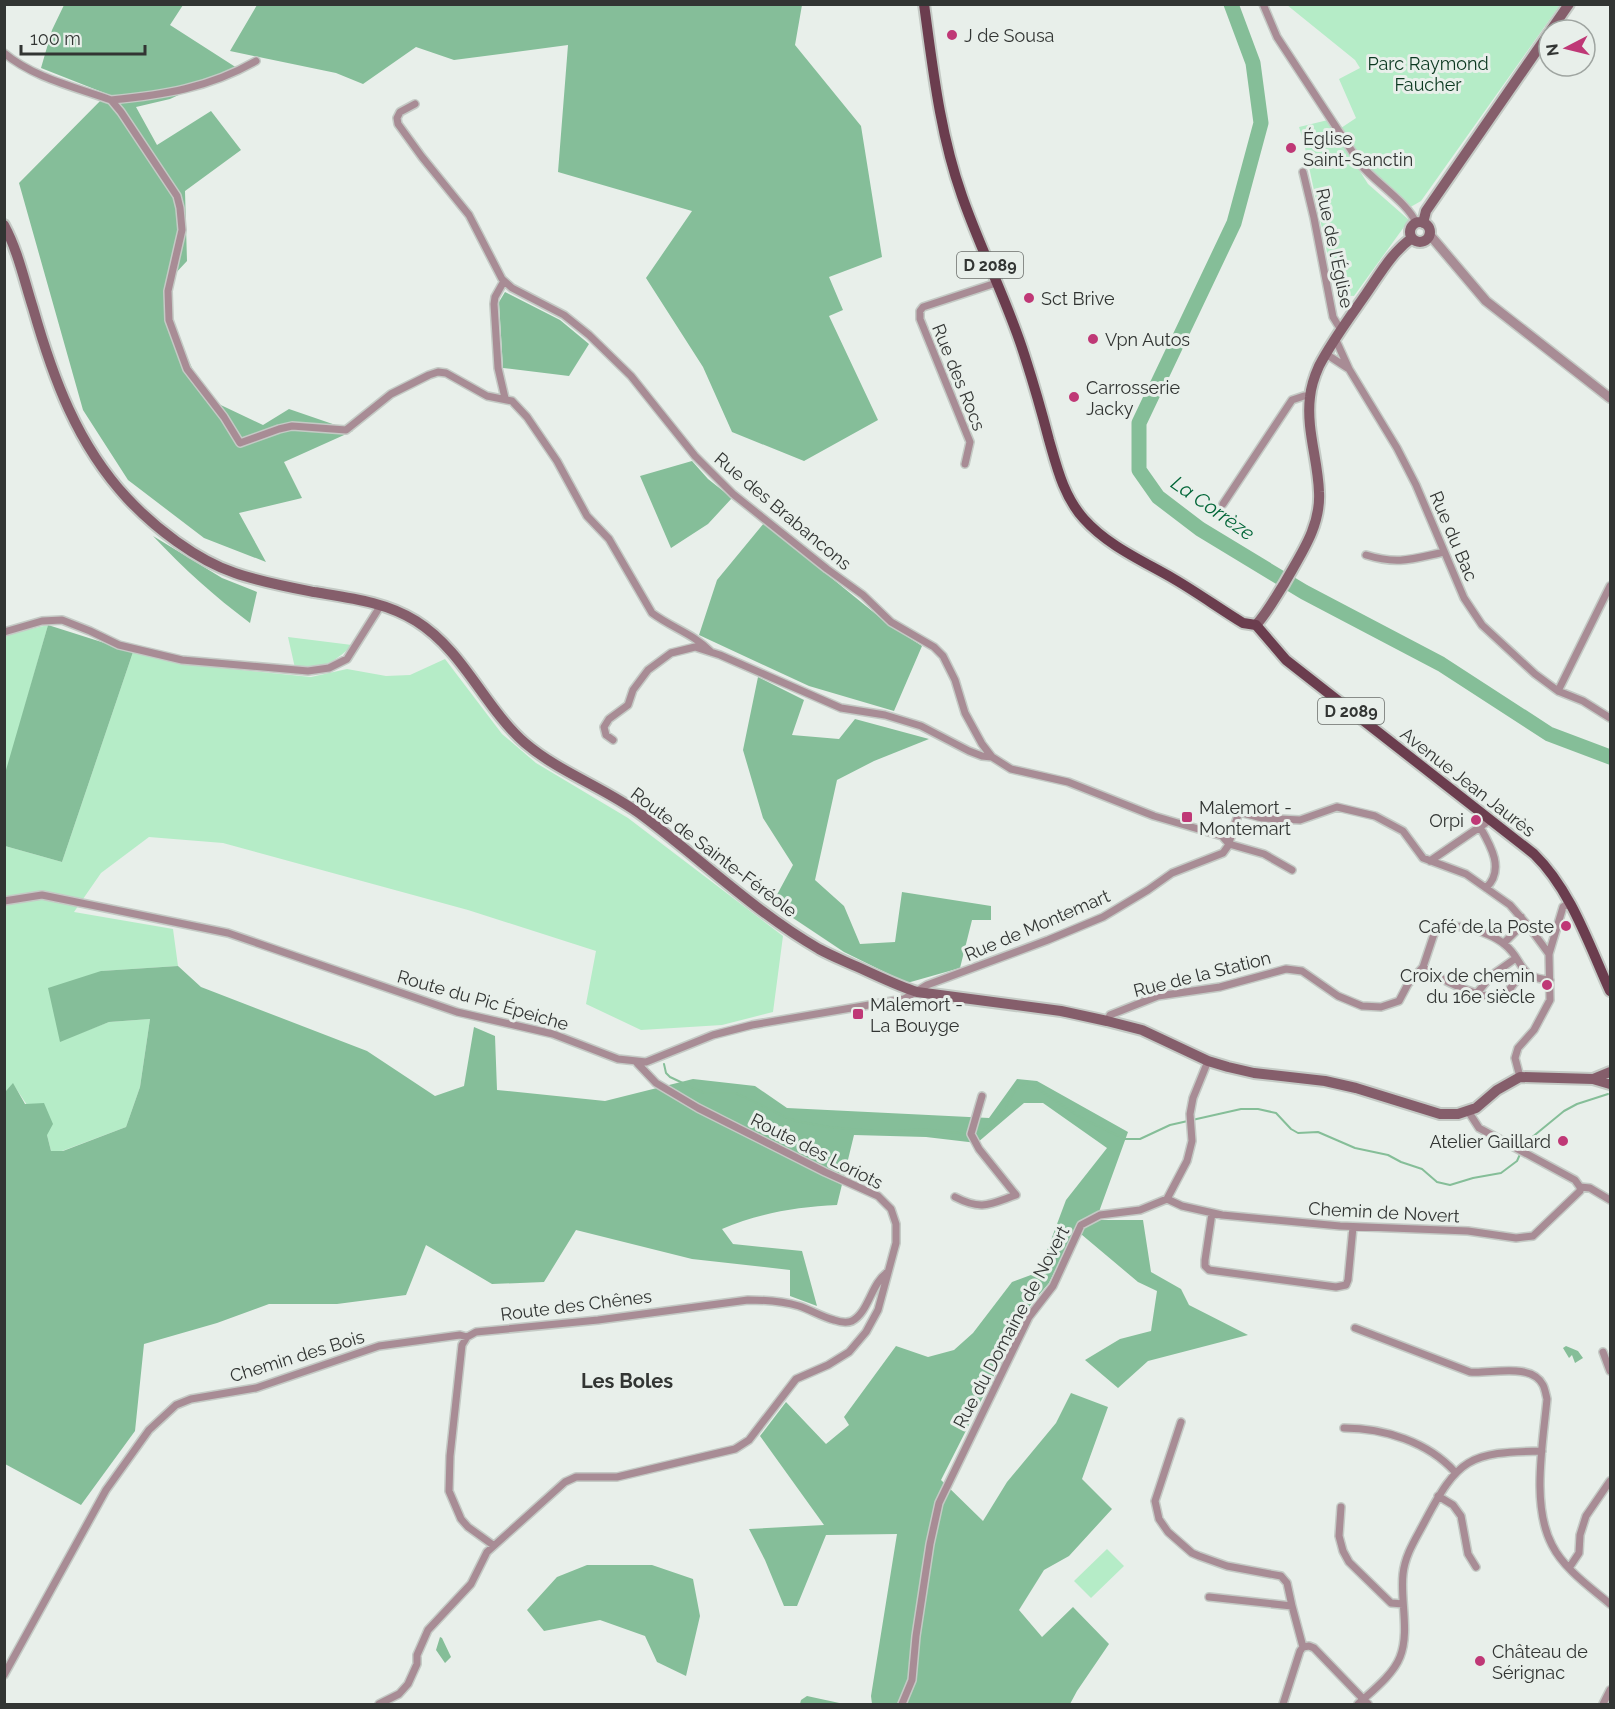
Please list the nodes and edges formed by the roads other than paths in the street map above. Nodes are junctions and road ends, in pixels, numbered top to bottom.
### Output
1 (924, 4) edge
2 (1263, 4) edge
3 (1569, 4) edge
4 (1559, 18) edge
5 (1537, 49) edge
6 (4, 53) edge
7 (256, 62) dead end
8 (111, 100) junction
9 (415, 104) dead end
10 (1303, 172) dead end
11 (1420, 223) junction
12 (4, 225) edge
13 (1430, 234) junction
14 (1412, 238) junction
15 (504, 281) junction
16 (996, 283) junction
17 (1338, 334) junction
18 (1326, 354) junction
19 (1349, 369) junction
20 (1310, 396) junction
21 (505, 398) junction
22 (1611, 398) edge
23 (965, 464) dead end
24 (1223, 504) dead end
25 (1444, 552) junction
26 (1366, 555) dead end
27 (1611, 586) edge
28 (381, 605) junction
29 (1256, 626) junction
30 (4, 632) edge
31 (711, 652) junction
32 (1558, 691) junction
33 (1611, 718) edge
34 (613, 740) dead end
35 (992, 757) junction
36 (1490, 820) junction
37 (1480, 827) junction
38 (1229, 844) junction
39 (1430, 861) junction
40 (1292, 870) dead end
41 (1486, 888) junction
42 (4, 901) edge
43 (1569, 903) junction
44 (1521, 917) junction
45 (1504, 943) junction
46 (1549, 954) junction
47 (1516, 958) junction
48 (1422, 967) junction
49 (1524, 970) junction
50 (1550, 980) junction
51 (917, 992) junction
52 (1611, 992) edge
53 (1477, 993) junction
54 (1107, 1020) junction
55 (1208, 1061) junction
56 (637, 1062) junction
57 (1611, 1072) edge
58 (1520, 1077) junction
59 (1593, 1079) junction
60 (1611, 1084) edge
61 (982, 1096) dead end
62 (1468, 1111) junction
63 (1580, 1187) junction
64 (955, 1197) dead end
65 (1167, 1199) junction
66 (1611, 1200) edge
67 (1212, 1213) junction
68 (1353, 1227) junction
69 (888, 1272) junction
70 (1355, 1328) dead end
71 (467, 1337) junction
72 (1603, 1352) dead end
73 (1611, 1371) edge
74 (1181, 1422) dead end
75 (1344, 1428) dead end
76 (1542, 1451) junction
77 (1455, 1472) junction
78 (1611, 1481) edge
79 (1438, 1496) junction
80 (1341, 1507) dead end
81 (493, 1545) junction
82 (1476, 1567) dead end
83 (1569, 1568) junction
84 (1209, 1597) dead end
85 (1403, 1604) junction
86 (1611, 1604) edge
87 (1292, 1606) junction
88 (1303, 1647) junction
89 (4, 1675) edge
90 (1611, 1689) edge
91 (1363, 1703) edge
92 (379, 1704) edge
93 (902, 1704) edge
94 (1283, 1704) edge
95 (1603, 1704) edge

1 - 16 main road, D 2089
2 - 11 street
3 - 4 main road
5 - 11 main road
6 - 8 street
7 - 8 street
8 - 21 street
9 - 15 street, Rue des Brabancons
10 - 17 street, Rue de l'Église
11 - 13 main road
11 - 14 main road
12 - 28 main road, Route de Sainte-Féréole
13 - 14 main road
13 - 22 street
14 - 17 main road
15 - 21 street
15 - 35 street, Rue des Brabancons
16 - 23 street, Rue des Rocs
16 - 29 main road, Avenue Jean Jaurès / D 2089
17 - 18 main road
17 - 19 street, Rue du Bac
18 - 19 street, Rue du Bac
18 - 20 main road
19 - 25 street, Rue du Bac
20 - 24 street
20 - 29 main road
21 - 31 street
25 - 26 street
25 - 32 street, Rue du Bac
27 - 32 street
28 - 30 street
28 - 51 main road, Route de Sainte-Féréole
29 - 36 main road, Avenue Jean Jaurès / D 2089
31 - 34 street
31 - 35 street
32 - 33 street, Rue du Bac
35 - 38 street, Rue des Brabancons
36 - 37 street
36 - 43 main road, Avenue Jean Jaurès / D 2089
37 - 39 street
37 - 41 street
38 - 39 street
38 - 40 street, Rue des Brabancons
38 - 51 street, Rue de Montemart
39 - 41 street
41 - 44 street
42 - 56 street, Route du Pic Épeiche
43 - 46 street
43 - 52 main road, Avenue Jean Jaurès / D 2089
44 - 45 street
44 - 46 street
45 - 47 street
45 - 48 street, Rue de la Station
46 - 50 street
47 - 49 street
47 - 53 street
48 - 53 street
48 - 54 street, Rue de la Station
49 - 50 street
49 - 53 street
50 - 58 street
51 - 54 main road, Route de Sainte-Féréole
51 - 56 street, Route du Pic Épeiche
54 - 55 main road, Route de Sainte-Féréole
55 - 62 main road, Route de Sainte-Féréole
55 - 65 street
56 - 69 street, Route des Loriots
57 - 59 main road
58 - 59 main road
58 - 62 main road
59 - 60 main road
61 - 64 street
62 - 63 street
63 - 66 street
63 - 68 street, Chemin de Novert
65 - 67 street, Chemin de Novert
65 - 93 street, Rue du Domaine de Novert
67 - 68 street, Chemin de Novert
67 - 68 street
69 - 71 street, Route des Chênes
69 - 81 street, Route des Loriots
70 - 76 street
71 - 81 street
71 - 89 street, Chemin des Bois
72 - 73 street
74 - 87 street
75 - 77 street
76 - 77 street
76 - 83 street
77 - 79 street
78 - 83 street
79 - 82 street
79 - 85 street
80 - 85 street
81 - 92 street, Route des Loriots
83 - 86 street
84 - 87 street
85 - 91 street
87 - 88 street
88 - 91 street
88 - 94 street
90 - 95 street

